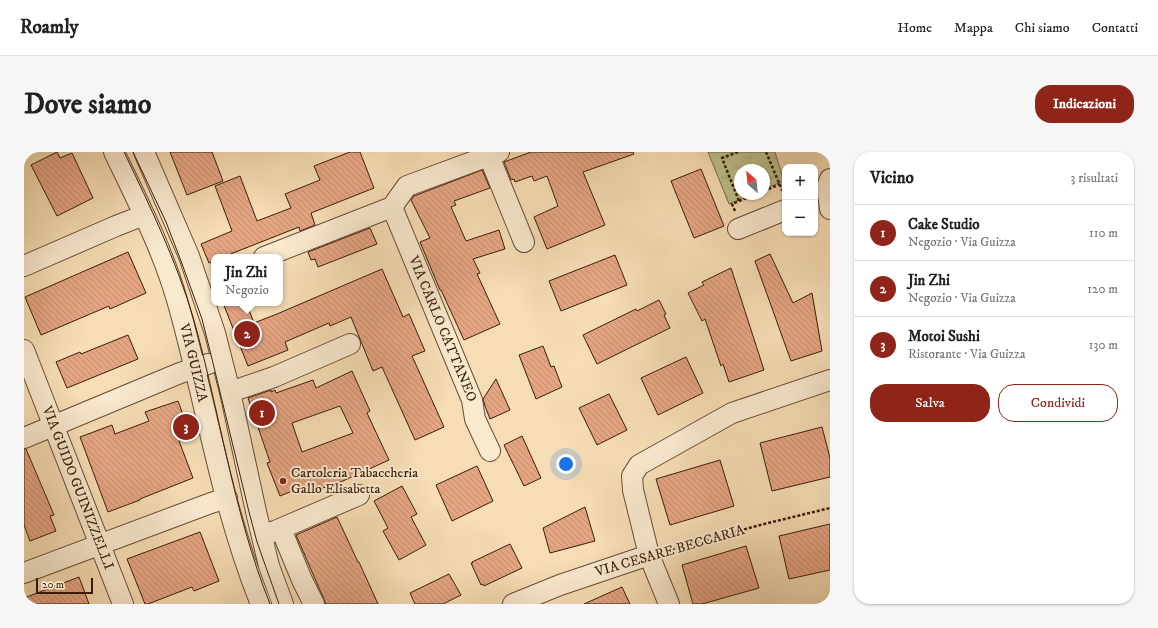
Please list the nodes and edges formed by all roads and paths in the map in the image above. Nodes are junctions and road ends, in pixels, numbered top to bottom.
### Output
1 (114, 152) edge
2 (144, 152) edge
3 (738, 152) edge
4 (766, 152) edge
5 (494, 154) edge
6 (830, 179) edge
7 (780, 184) junction
8 (770, 188) edge
9 (782, 190) edge
10 (739, 201) dead end
11 (824, 202) edge
12 (392, 207) junction
13 (782, 211) edge
14 (144, 215) junction
15 (738, 229) dead end
16 (524, 242) dead end
17 (272, 254) edge
18 (24, 266) edge
19 (206, 280) edge
20 (350, 344) dead end
21 (24, 350) edge
22 (222, 360) junction
23 (195, 368) junction
24 (830, 380) edge
25 (230, 392) junction
26 (54, 425) junction
27 (24, 438) edge
28 (490, 452) dead end
29 (359, 495) dead end
30 (227, 498) junction
31 (830, 508) edge
32 (281, 529) junction
33 (263, 535) junction
34 (100, 544) junction
35 (649, 555) junction
36 (24, 573) edge
37 (257, 601) edge
38 (123, 604) edge
39 (283, 604) edge
40 (314, 604) edge
41 (513, 604) edge
42 (669, 604) edge

1 - 14 street, VIA GUIZZA
2 - 19 street, VIA GUIZZA
3 - 10 path
4 - 7 path
5 - 12 street
5 - 16 street
6 - 11 street
7 - 8 path
7 - 9 path
12 - 17 street
12 - 28 street, VIA CARLO CATTANEO
13 - 15 street
14 - 18 street
14 - 23 street, VIA GUIZZA
19 - 22 street, VIA GUIZZA
20 - 25 street, VIA GUIZZA
21 - 26 street, VIA GUIDO GUINIZZELLI
22 - 23 street
22 - 25 street, VIA GUIZZA
23 - 26 street
23 - 30 street, VIA GUIZZA
24 - 35 street
25 - 33 street, VIA GUIZZA
26 - 27 street
26 - 34 street, VIA GUIDO GUINIZZELLI
29 - 32 street
30 - 34 street
30 - 37 street, VIA GUIZZA
31 - 35 path, VIA CESARE BECCARIA
32 - 33 street
32 - 40 street
33 - 39 street, VIA GUIZZA
34 - 36 street
34 - 38 street, VIA GUIDO GUINIZZELLI
35 - 41 street, VIA CESARE BECCARIA
35 - 42 street

